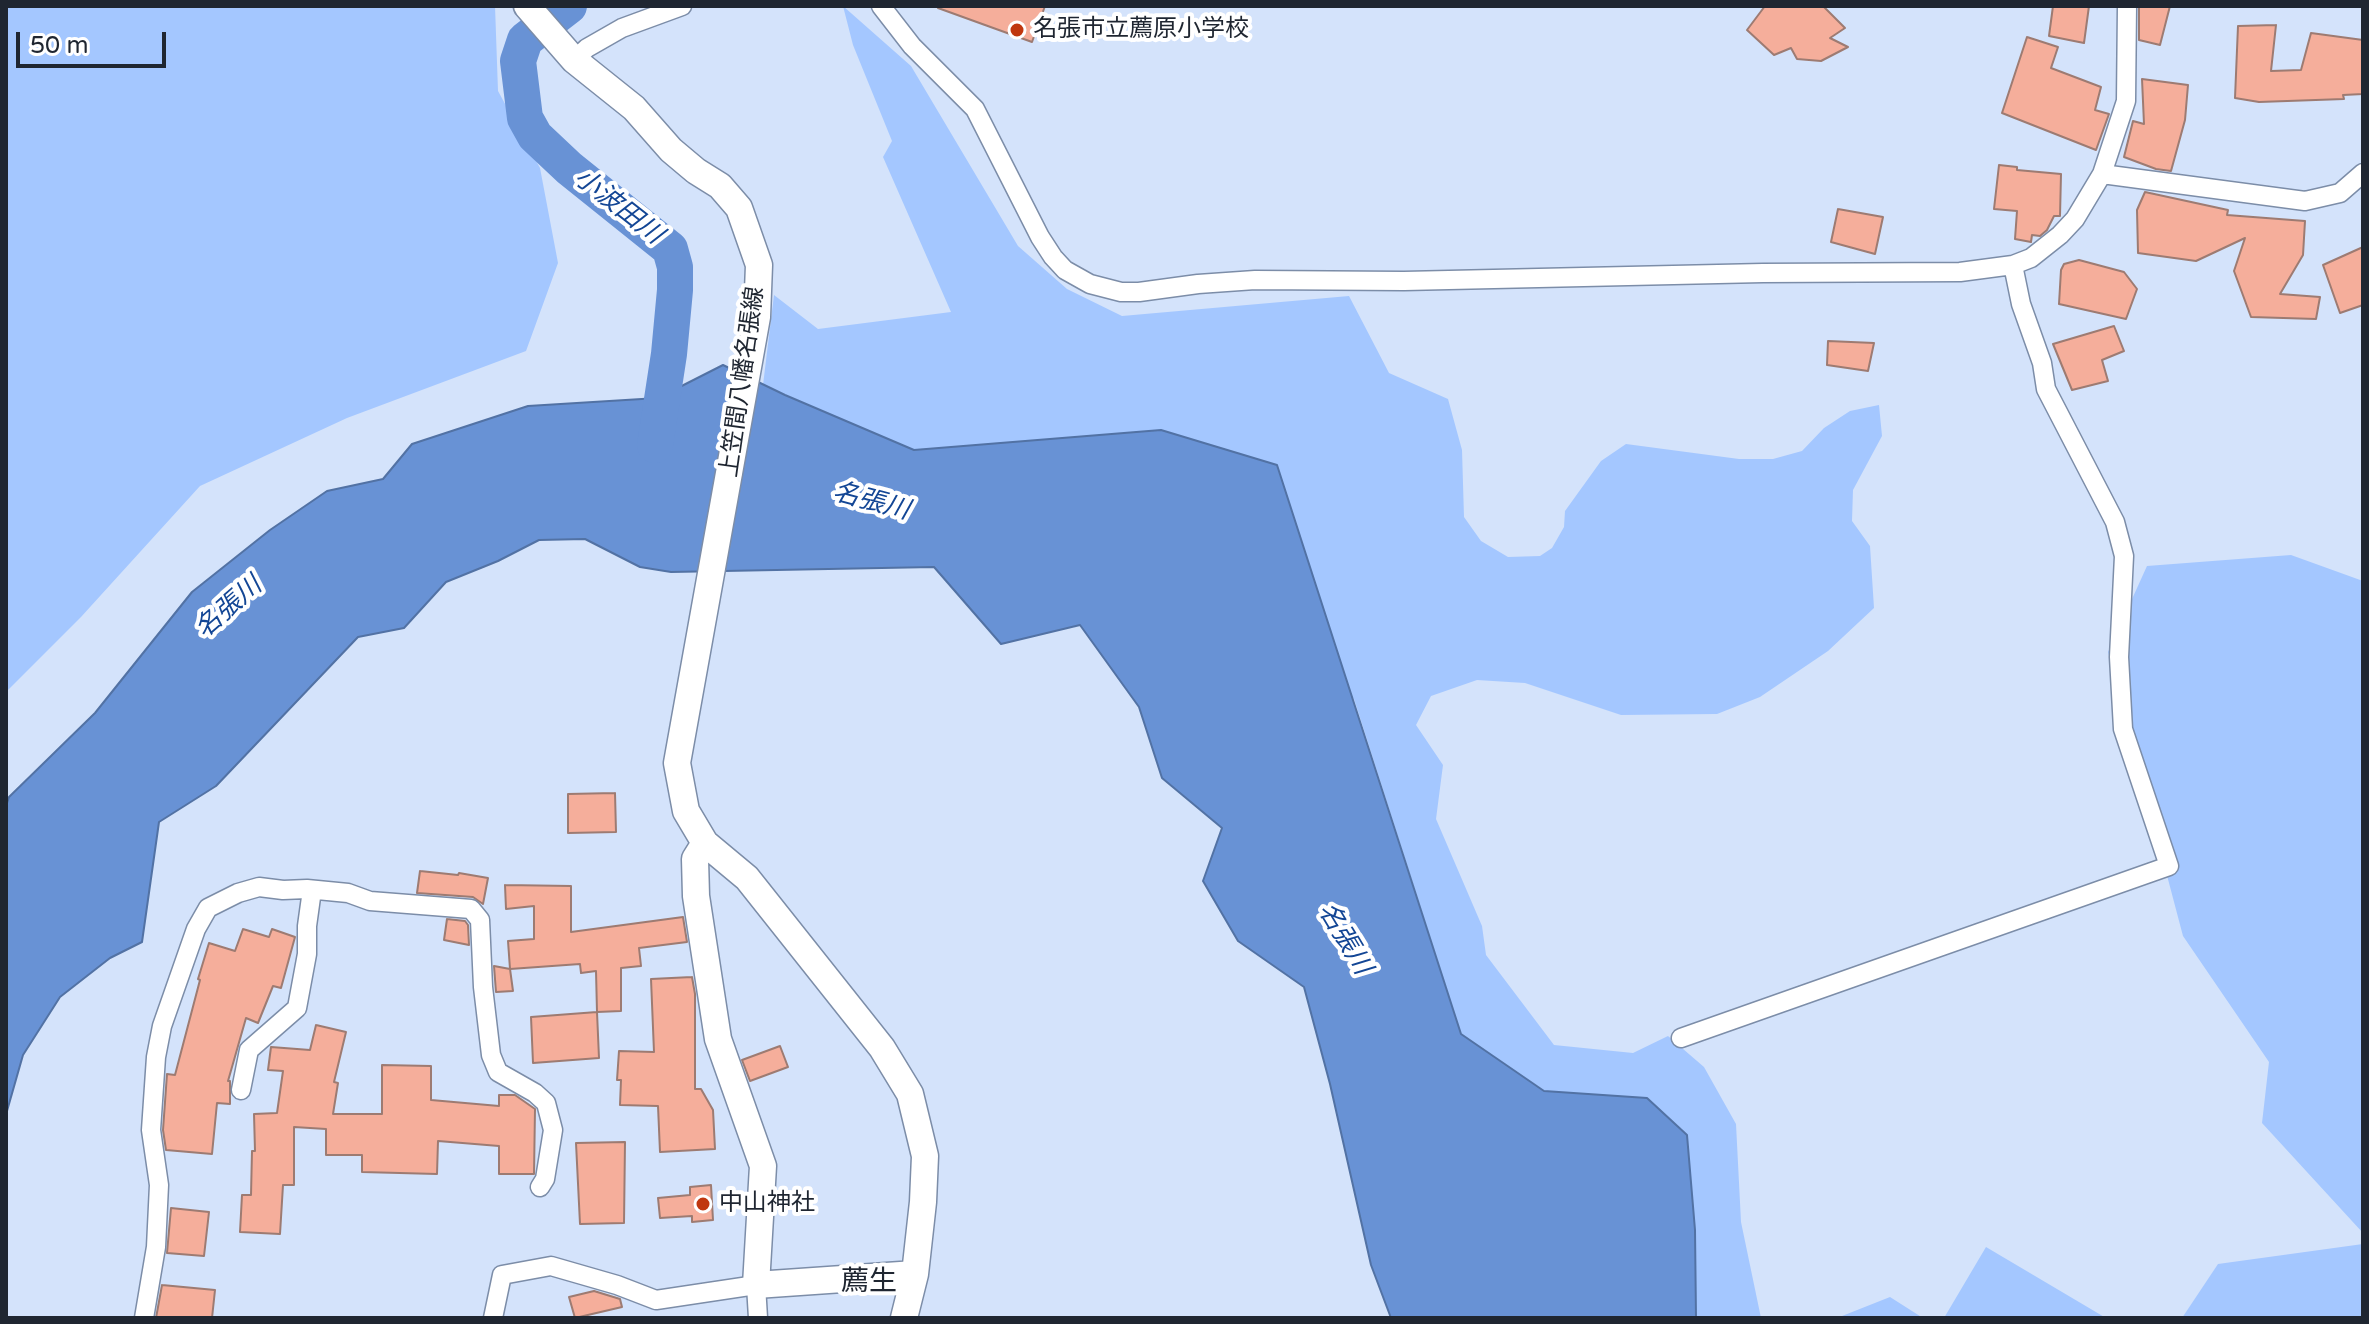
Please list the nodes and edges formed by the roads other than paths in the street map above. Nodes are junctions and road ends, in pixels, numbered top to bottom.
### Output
1 (527, 6) edge
2 (682, 6) edge
3 (881, 6) edge
4 (2127, 6) edge
5 (567, 53) junction
6 (2363, 173) edge
7 (2102, 174) junction
8 (2013, 265) junction
9 (705, 843) junction
10 (312, 890) junction
11 (1681, 1038) dead end
12 (241, 1090) dead end
13 (540, 1187) dead end
14 (915, 1274) junction
15 (756, 1285) junction
16 (144, 1318) edge
17 (493, 1318) edge
18 (758, 1318) edge
19 (904, 1318) edge

1 - 5 main road, 上笠間八幡名張線
2 - 5 street
3 - 8 street
4 - 7 street
5 - 9 main road, 上笠間八幡名張線
6 - 7 street
7 - 8 street
8 - 11 street
9 - 14 main road, 上笠間八幡名張線
9 - 15 main road
10 - 12 street
10 - 13 street
10 - 16 street
14 - 15 main road
14 - 19 main road, 上笠間八幡名張線
15 - 17 street
15 - 18 street

